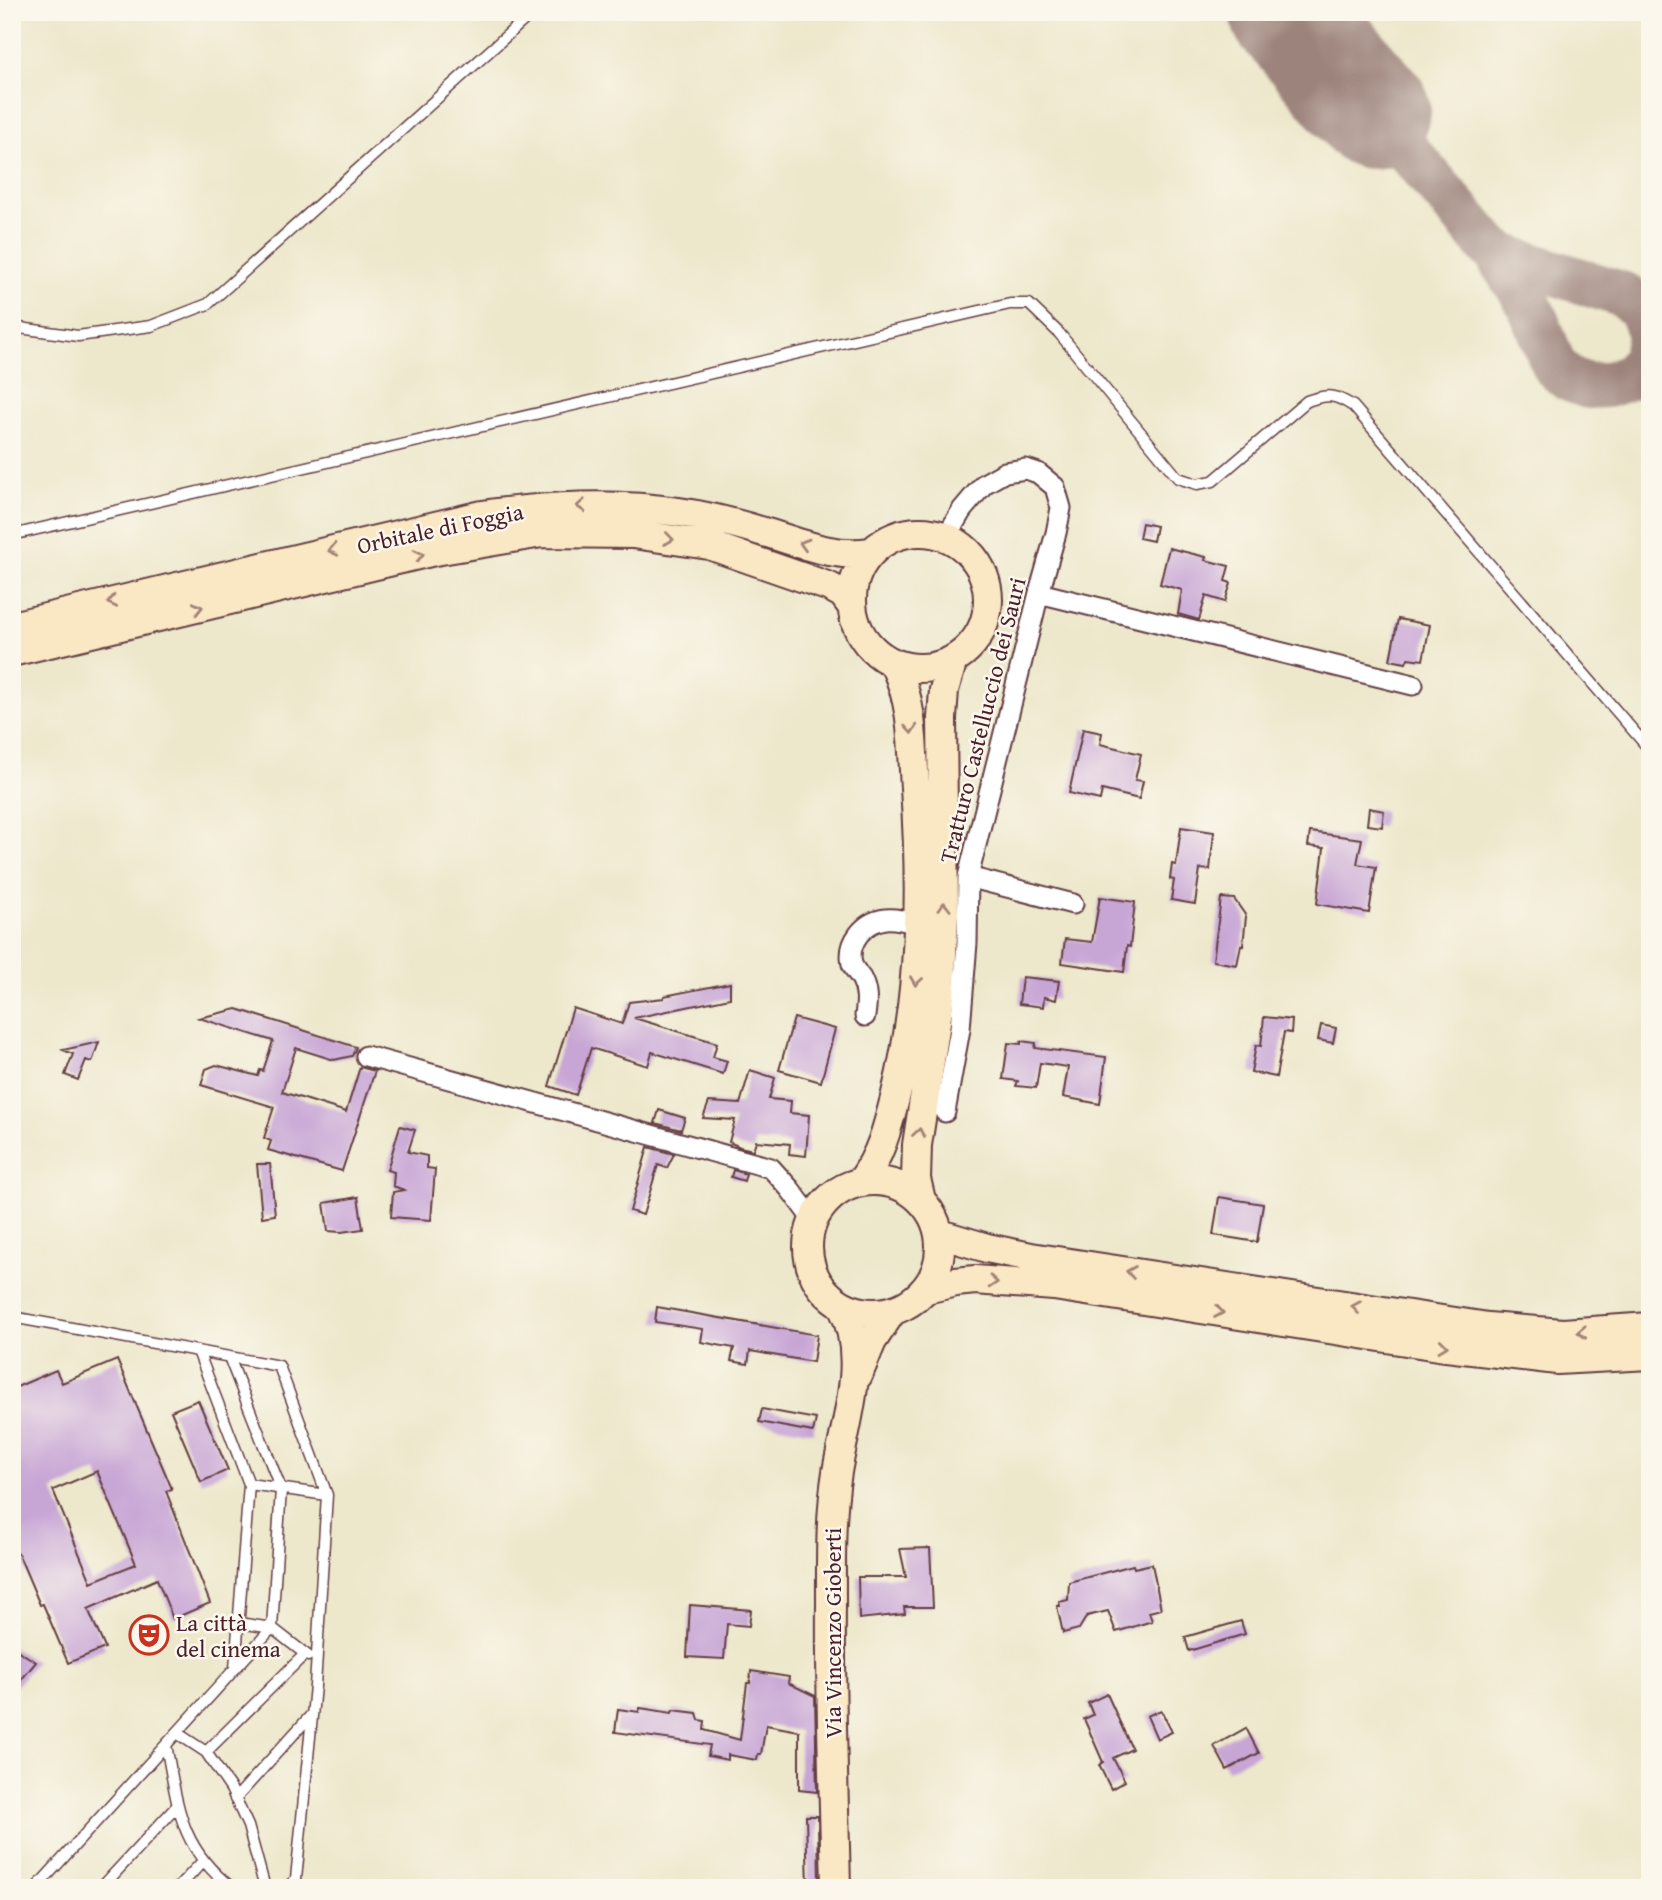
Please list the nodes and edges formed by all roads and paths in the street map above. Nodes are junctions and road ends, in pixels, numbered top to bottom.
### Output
1 (533, 12) edge
2 (12, 327) edge
3 (12, 536) edge
4 (946, 537) junction
5 (870, 552) junction
6 (1039, 593) junction
7 (851, 605) junction
8 (12, 626) edge
9 (12, 652) edge
10 (953, 660) junction
11 (894, 664) junction
12 (1413, 685) dead end
13 (1650, 750) edge
14 (968, 877) junction
15 (1073, 904) dead end
16 (918, 924) junction
17 (865, 1016) dead end
18 (366, 1056) dead end
19 (945, 1112) dead end
20 (861, 1182) junction
21 (921, 1200) junction
22 (813, 1220) junction
23 (940, 1234) junction
24 (926, 1290) junction
25 (842, 1306) junction
26 (892, 1311) junction
27 (12, 1317) edge
28 (1650, 1328) edge
29 (198, 1351) junction
30 (1650, 1356) edge
31 (229, 1357) junction
32 (855, 1381) junction
33 (249, 1485) junction
34 (281, 1489) junction
35 (327, 1495) junction
36 (239, 1623) junction
37 (272, 1628) junction
38 (305, 1654) junction
39 (317, 1663) junction
40 (235, 1670) junction
41 (313, 1714) junction
42 (177, 1733) junction
43 (166, 1745) junction
44 (206, 1752) junction
45 (235, 1799) junction
46 (177, 1806) junction
47 (203, 1861) junction
48 (228, 1887) edge
49 (36, 1888) edge
50 (101, 1888) edge
51 (178, 1888) edge
52 (265, 1888) edge
53 (288, 1888) edge
54 (836, 1888) edge

1 - 2 lane
3 - 13 lane
4 - 5 main road
4 - 6 street, Tratturo Castelluccio dei Sauri
4 - 10 main road
5 - 7 main road
5 -> 8 main road, Orbitale di Foggia
6 - 12 street
6 - 14 street, Tratturo Castelluccio dei Sauri
9 -> 7 main road, Orbitale di Foggia
7 - 11 main road
10 - 11 main road
21 -> 10 main road
11 -> 16 main road
14 - 15 street
14 - 19 street, Tratturo Castelluccio dei Sauri
16 - 17 street
16 -> 20 main road
18 - 22 street
20 - 21 main road
20 - 22 main road
21 - 23 main road
22 - 25 main road
23 - 24 main road
28 -> 23 main road
24 - 26 main road
24 -> 30 main road
25 - 26 main road
25 - 32 main road, Via Vincenzo Gioberti
26 - 32 main road, Via Vincenzo Gioberti
27 - 29 lane
29 - 31 lane
29 - 33 lane
31 - 34 lane
31 - 35 lane
32 - 54 main road, Via Vincenzo Gioberti
33 - 34 lane
33 - 36 lane
34 - 35 lane
34 - 37 lane
35 - 39 lane
36 - 37 lane
36 - 40 lane
37 - 38 lane
37 - 40 lane
38 - 39 lane
38 - 44 lane
39 - 41 lane
40 - 42 lane
41 - 45 lane
41 - 53 lane
42 - 43 lane
42 - 44 lane
43 - 46 lane
43 - 49 lane
44 - 45 lane
45 - 52 lane
46 - 47 lane
46 - 50 lane
47 - 48 lane
47 - 51 lane

